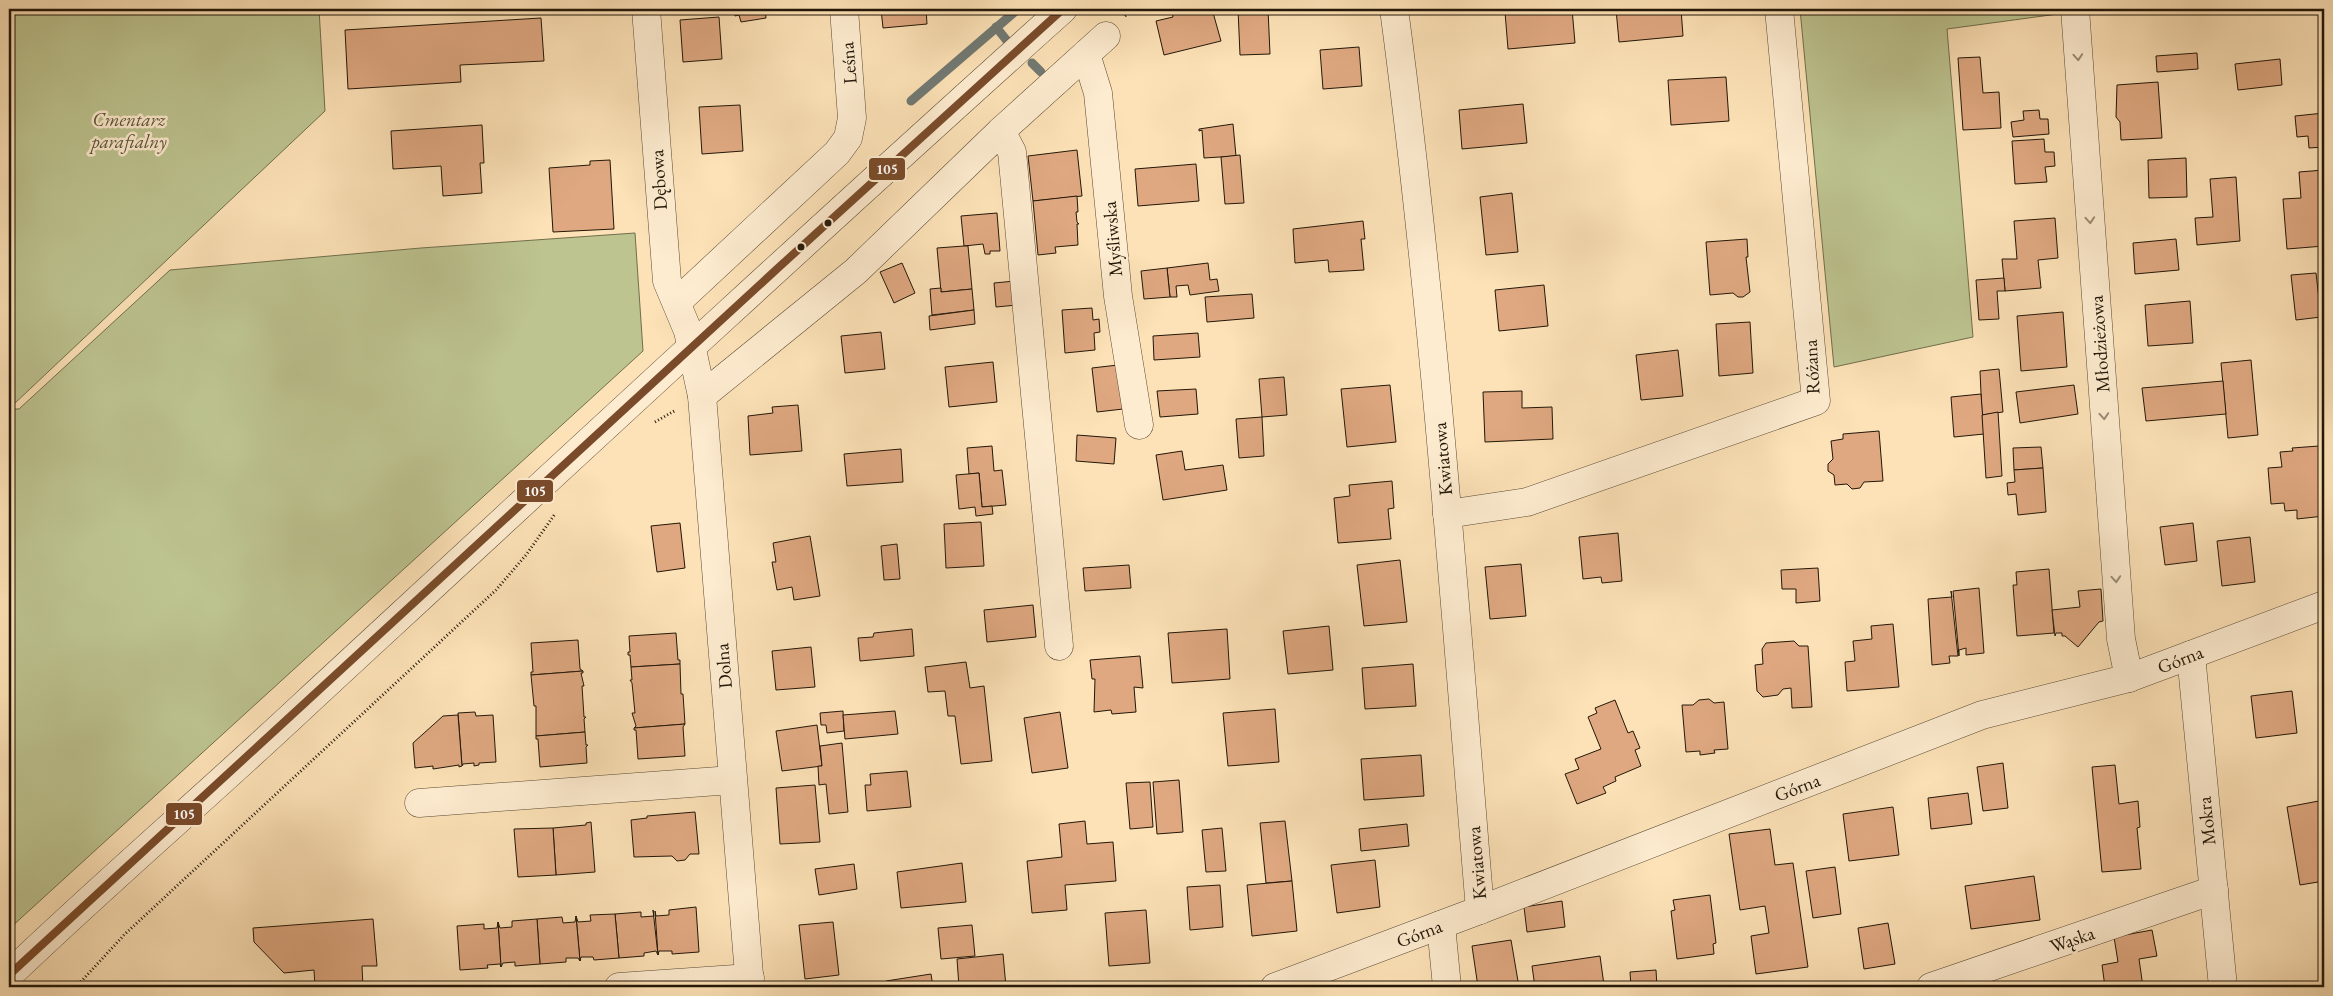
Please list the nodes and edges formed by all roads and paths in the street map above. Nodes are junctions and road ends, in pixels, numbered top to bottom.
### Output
1 (646, 9) edge
2 (844, 9) edge
3 (1063, 9) edge
4 (1394, 9) edge
5 (1778, 9) edge
6 (2075, 9) edge
7 (1001, 131) junction
8 (677, 302) junction
9 (692, 346) junction
10 (702, 396) junction
11 (653, 424) dead end
12 (1139, 425) dead end
13 (559, 510) dead end
14 (1447, 514) junction
15 (2324, 604) edge
16 (1058, 646) dead end
17 (2192, 655) junction
18 (2129, 678) junction
19 (732, 780) junction
20 (419, 802) dead end
21 (2214, 890) junction
22 (1480, 910) junction
23 (1441, 925) junction
24 (9, 975) edge
25 (750, 982) edge
26 (76, 987) edge
27 (619, 987) edge
28 (1275, 987) edge
29 (1447, 987) edge
30 (1931, 987) edge
31 (2223, 987) edge

1 - 8 street, Dębowa
2 - 8 street, Leśna
3 - 9 street
4 - 14 street, Kwiatowa
5 - 14 street, Różana
6 -> 18 street, Młodzieżowa
7 - 10 street
7 - 12 street, Myśliwska
7 - 16 street
8 - 9 street, Dębowa
9 - 10 street, Dolna
9 - 24 street
10 - 11 path
10 - 19 street, Dolna
13 - 26 path
14 - 22 street, Kwiatowa
15 - 17 street, Górna
17 - 18 street, Górna
17 - 21 street, Mokra
18 - 22 street, Górna
19 - 20 street
19 - 25 street, Dolna
21 - 30 street, Wąska
21 - 31 street, Mokra
22 - 23 street, Górna
23 - 28 street, Górna
23 - 29 street
25 - 27 street

